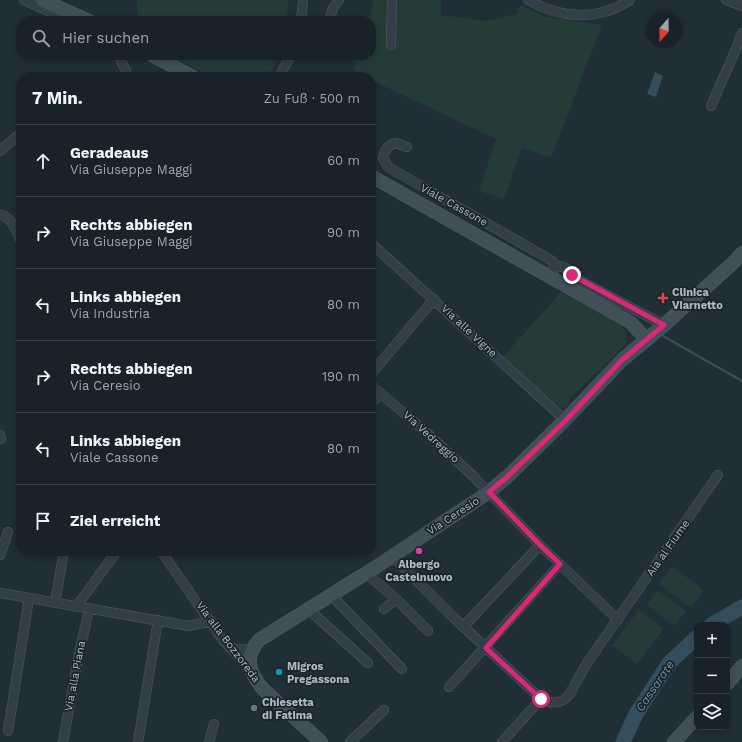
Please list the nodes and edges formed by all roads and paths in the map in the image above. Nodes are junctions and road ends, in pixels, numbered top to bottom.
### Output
1 (24, 0) edge
2 (42, 0) edge
3 (303, 0) edge
4 (340, 0) edge
5 (392, 0) edge
6 (528, 0) edge
7 (630, 0) edge
8 (726, 0) edge
9 (742, 6) edge
10 (59, 16) edge
11 (77, 16) edge
12 (301, 16) edge
13 (330, 16) edge
14 (742, 33) edge
15 (391, 45) dead end
16 (739, 50) edge
17 (120, 60) edge
18 (161, 60) edge
19 (288, 60) edge
20 (126, 72) edge
21 (184, 72) edge
22 (282, 72) edge
23 (711, 106) dead end
24 (16, 137) edge
25 (407, 148) dead end
26 (0, 151) edge
27 (376, 179) edge
28 (0, 215) edge
29 (16, 231) edge
30 (376, 247) edge
31 (742, 254) edge
32 (553, 272) junction
33 (434, 299) junction
34 (664, 325) junction
35 (646, 339) junction
36 (376, 368) edge
37 (376, 389) edge
38 (382, 394) junction
39 (376, 398) edge
40 (566, 420) junction
41 (718, 475) dead end
42 (489, 492) junction
43 (8, 532) dead end
44 (540, 545) junction
45 (0, 555) edge
46 (63, 556) edge
47 (113, 556) edge
48 (165, 556) edge
49 (392, 556) junction
50 (560, 564) junction
51 (366, 573) junction
52 (0, 593) edge
53 (331, 595) junction
54 (30, 598) junction
55 (396, 599) junction
56 (55, 603) junction
57 (76, 607) junction
58 (308, 609) junction
59 (384, 609) dead end
60 (89, 610) junction
61 (158, 620) junction
62 (618, 620) junction
63 (211, 621) junction
64 (463, 627) junction
65 (428, 631) dead end
66 (254, 646) junction
67 (486, 648) junction
68 (234, 651) junction
69 (368, 663) dead end
70 (742, 666) edge
71 (250, 669) junction
72 (402, 669) dead end
73 (730, 680) edge
74 (449, 687) dead end
75 (541, 699) junction
76 (384, 710) dead end
77 (694, 720) edge
78 (214, 724) dead end
79 (8, 731) dead end
80 (63, 742) edge
81 (138, 742) edge
82 (210, 742) edge
83 (321, 742) edge
84 (350, 742) edge
85 (502, 742) edge
86 (674, 742) edge

1 - 10 street
2 - 11 main road
3 - 12 street
4 - 13 street
5 - 15 street
6 - 7 street
8 - 9 street
14 - 16 street
16 - 23 street
17 - 20 street
18 - 21 main road
19 - 22 street
24 - 26 street
25 - 32 street, Viale Cassone
27 - 32 main road, Viale Cassone
28 - 29 street
30 - 33 street, Via alle Vigne
31 - 34 main road, Via Ceresio
32 - 34 street, Viale Cassone
32 - 35 main road, Viale Cassone
33 - 36 street
33 - 40 street, Via alle Vigne
34 - 35 main road, Via Ceresio
35 - 40 main road, Via Ceresio
37 - 38 street, Via Vedreggio
38 - 39 street
38 - 42 street, Via Vedreggio
40 - 42 main road, Via Ceresio
41 - 62 street, Aia al Fiume
42 - 44 street, Via Vedreggio
42 - 49 main road, Via Ceresio
43 - 45 street
44 - 50 street, Via Vedreggio
44 - 64 street
46 - 56 street
47 - 57 street
48 - 63 street, Via alla Bozzoreda
49 - 51 main road, Via Ceresio
49 - 64 street
50 - 62 street, Via Vedreggio
50 - 67 street
51 - 53 main road, Via Ceresio
51 - 55 street
52 - 54 street
53 - 58 main road, Via Ceresio
53 - 72 street
54 - 56 street
54 - 79 street
55 - 59 street
55 - 65 street
56 - 57 street
57 - 60 street
58 - 66 main road, Via Ceresio
58 - 69 street
60 - 61 street
60 - 80 street, Via alla Piana
61 - 63 street
61 - 81 street
62 - 75 street, Aia al Fiume
63 - 68 street, Via alla Bozzoreda
64 - 67 street
66 - 68 street
66 - 71 main road
67 - 74 street
67 - 75 street
68 - 71 street, Via alla Bozzoreda
70 - 73 main road
71 - 83 main road, Via alla Bozzoreda
75 - 85 street
76 - 84 street
77 - 86 main road
78 - 82 street

